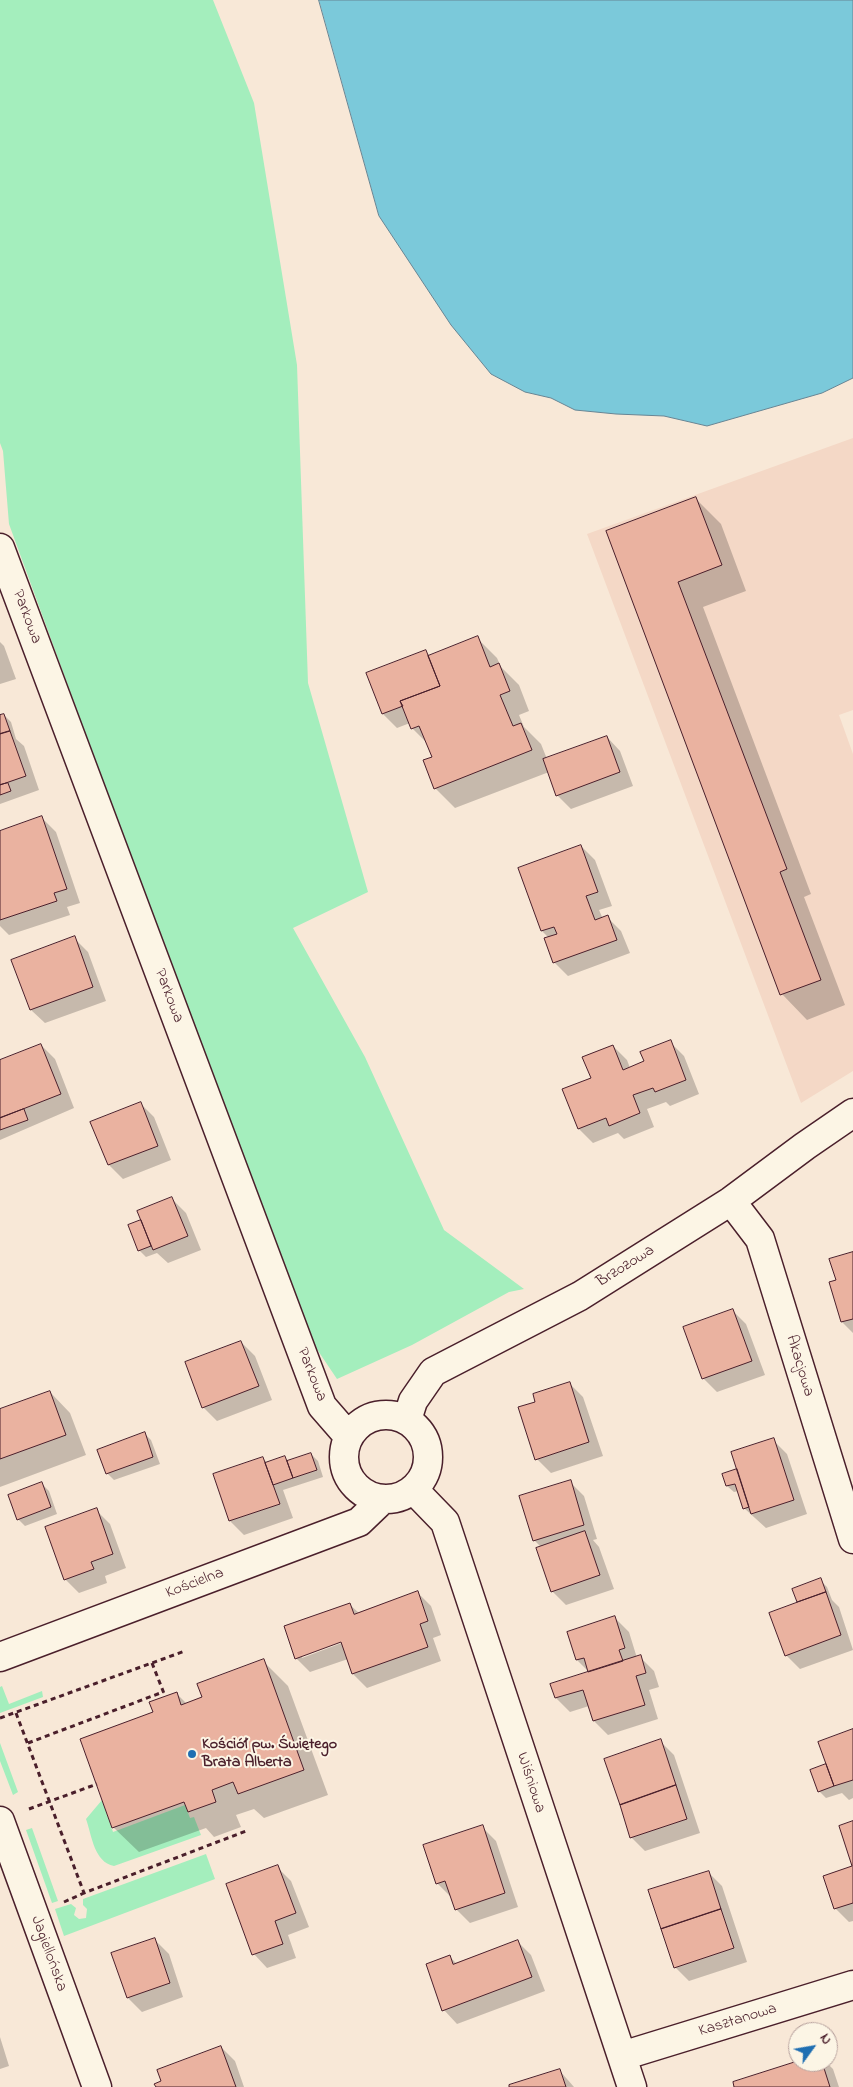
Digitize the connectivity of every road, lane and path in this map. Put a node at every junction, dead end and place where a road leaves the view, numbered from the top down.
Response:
1 (0, 548) edge
2 (853, 1113) edge
3 (731, 1201) junction
4 (407, 1420) junction
5 (349, 1437) junction
6 (413, 1489) junction
7 (383, 1499) junction
8 (853, 1539) edge
9 (185, 1651) dead end
10 (0, 1657) edge
11 (152, 1663) junction
12 (16, 1713) junction
13 (0, 1718) edge
14 (28, 1743) junction
15 (97, 1784) dead end
16 (50, 1801) junction
17 (25, 1810) dead end
18 (0, 1821) edge
19 (246, 1831) dead end
20 (853, 1985) edge
21 (622, 2056) junction
22 (96, 2087) edge
23 (632, 2087) edge

1 - 5 street, Parkowa
2 - 3 street, Brzozowa
3 - 4 street, Brzozowa
3 - 8 street, Akacjowa
4 - 5 street
4 - 6 street
5 - 7 street
6 - 7 street
6 - 21 street, Wiśniowa
7 - 10 street, Kościelna
9 - 11 path
11 - 12 path
11 - 14 path
12 - 13 path
12 - 14 path
14 - 16 path
15 - 16 path
16 - 17 path
16 - 19 path
18 - 22 street, Jagiellońska
20 - 21 street, Kasztanowa
21 - 23 street, Wiśniowa

